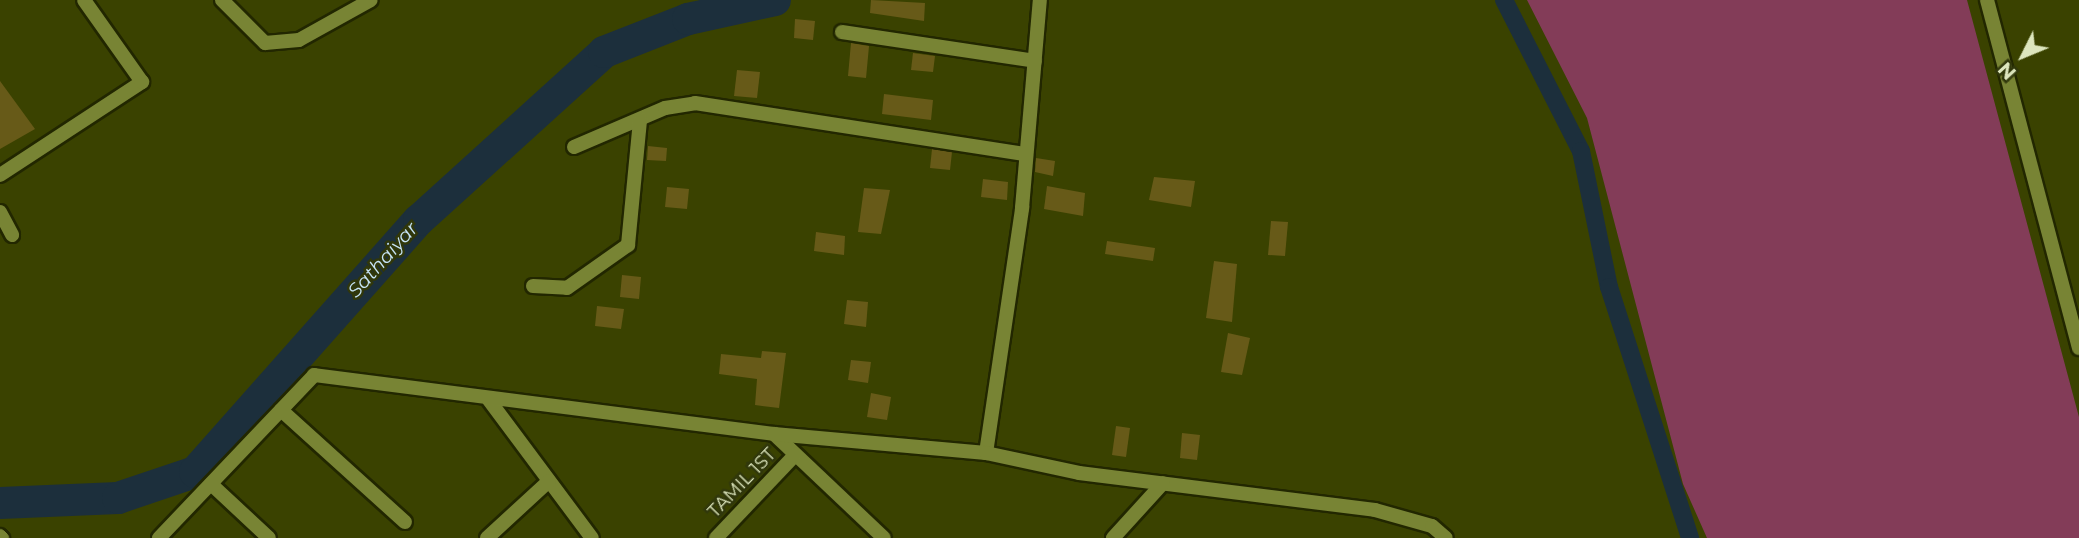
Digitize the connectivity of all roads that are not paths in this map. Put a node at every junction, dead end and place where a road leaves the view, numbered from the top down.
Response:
1 (85, 0) edge
2 (222, 0) edge
3 (371, 0) edge
4 (1040, 0) edge
5 (1987, 0) edge
6 (842, 33) dead end
7 (1035, 61) junction
8 (640, 121) junction
9 (573, 147) dead end
10 (1027, 154) junction
11 (0, 175) edge
12 (0, 212) edge
13 (12, 235) dead end
14 (533, 286) dead end
15 (2079, 348) edge
16 (489, 400) junction
17 (281, 410) junction
18 (774, 435) junction
19 (986, 453) junction
20 (795, 455) junction
21 (549, 481) junction
22 (1163, 483) junction
23 (211, 484) junction
24 (405, 522) dead end
25 (159, 538) edge
26 (269, 538) edge
27 (487, 538) edge
28 (592, 538) edge
29 (716, 538) edge
30 (884, 538) edge
31 (1114, 538) edge
32 (1446, 538) edge

1 - 11 street
2 - 3 street
4 - 7 street
5 - 15 street
6 - 7 street
7 - 10 street
8 - 9 street
8 - 10 street
8 - 14 street
10 - 19 street
12 - 13 street
16 - 17 street
16 - 18 street
16 - 21 street
17 - 23 street
17 - 24 street
18 - 19 street
18 - 20 street
19 - 22 street
20 - 29 street, TAMIL 1ST
20 - 30 street
21 - 27 street
21 - 28 street
22 - 31 street
22 - 32 street
23 - 25 street
23 - 26 street

